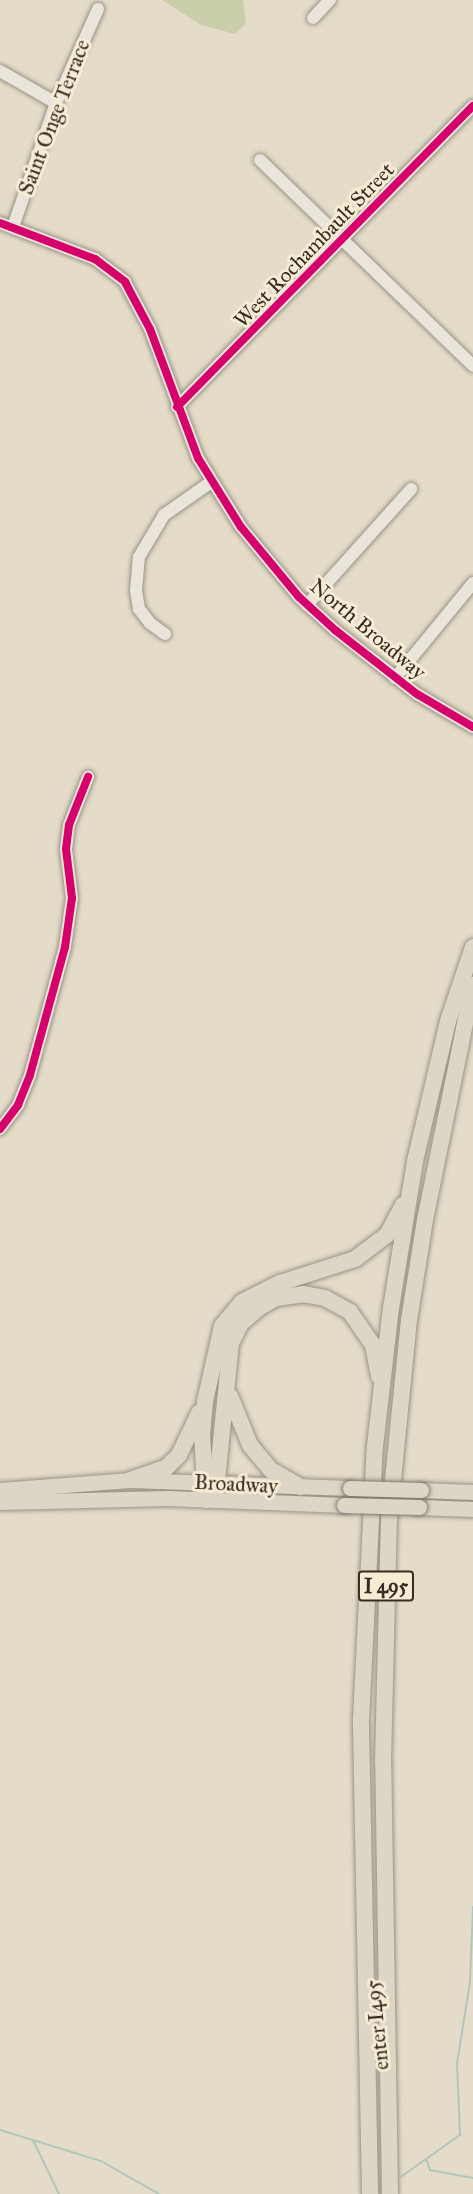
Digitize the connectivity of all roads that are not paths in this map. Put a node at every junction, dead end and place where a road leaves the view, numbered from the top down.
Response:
1 (330, 0) edge
2 (98, 9) dead end
3 (313, 18) dead end
4 (0, 71) edge
5 (56, 103) junction
6 (473, 106) edge
7 (260, 160) dead end
8 (0, 223) edge
9 (13, 227) junction
10 (343, 240) junction
11 (473, 366) edge
12 (177, 407) junction
13 (212, 482) junction
14 (411, 489) dead end
15 (473, 583) edge
16 (308, 605) junction
17 (165, 634) dead end
18 (395, 678) junction
19 (473, 727) edge
20 (88, 777) dead end
21 (473, 947) edge
22 (473, 985) edge
23 (0, 1129) edge
24 (410, 1191) junction
25 (226, 1380) junction
26 (381, 1391) junction
27 (205, 1401) junction
28 (130, 1480) junction
29 (210, 1482) junction
30 (300, 1487) junction
31 (0, 1490) edge
32 (473, 1492) edge
33 (210, 1500) junction
34 (0, 1502) edge
35 (473, 1509) edge
36 (365, 1912) junction
37 (389, 2137) junction
38 (370, 2194) edge
39 (390, 2194) edge

1 - 3 street
2 - 5 street, Saint Onge Terrace
4 - 5 street
5 - 9 street, Saint Onge Terrace
6 - 10 street, West Rochambault Street
7 - 10 street
8 - 9 street, North Broadway
9 - 12 street, North Broadway
10 - 11 street
10 - 12 street, West Rochambault Street
12 - 13 street, North Broadway
13 - 16 street, North Broadway
13 - 17 street
14 - 16 street
15 - 18 street
16 - 18 street, North Broadway
18 - 19 street, North Broadway
20 - 23 street
21 - 24 highway
22 - 37 highway, I 495
24 - 26 highway
24 - 27 highway
25 - 26 highway
25 - 29 highway
25 - 30 highway
26 - 36 highway
27 - 28 highway
27 - 29 highway
28 - 29 main road, Broadway
28 - 31 main road, Broadway
29 - 30 main road, Broadway
29 - 33 highway
30 - 32 main road, Broadway, bridge
33 - 34 main road, Broadway
33 - 35 main road, Broadway, bridge
36 - 37 highway, enter I495
36 - 38 highway
37 - 39 highway, I 495

